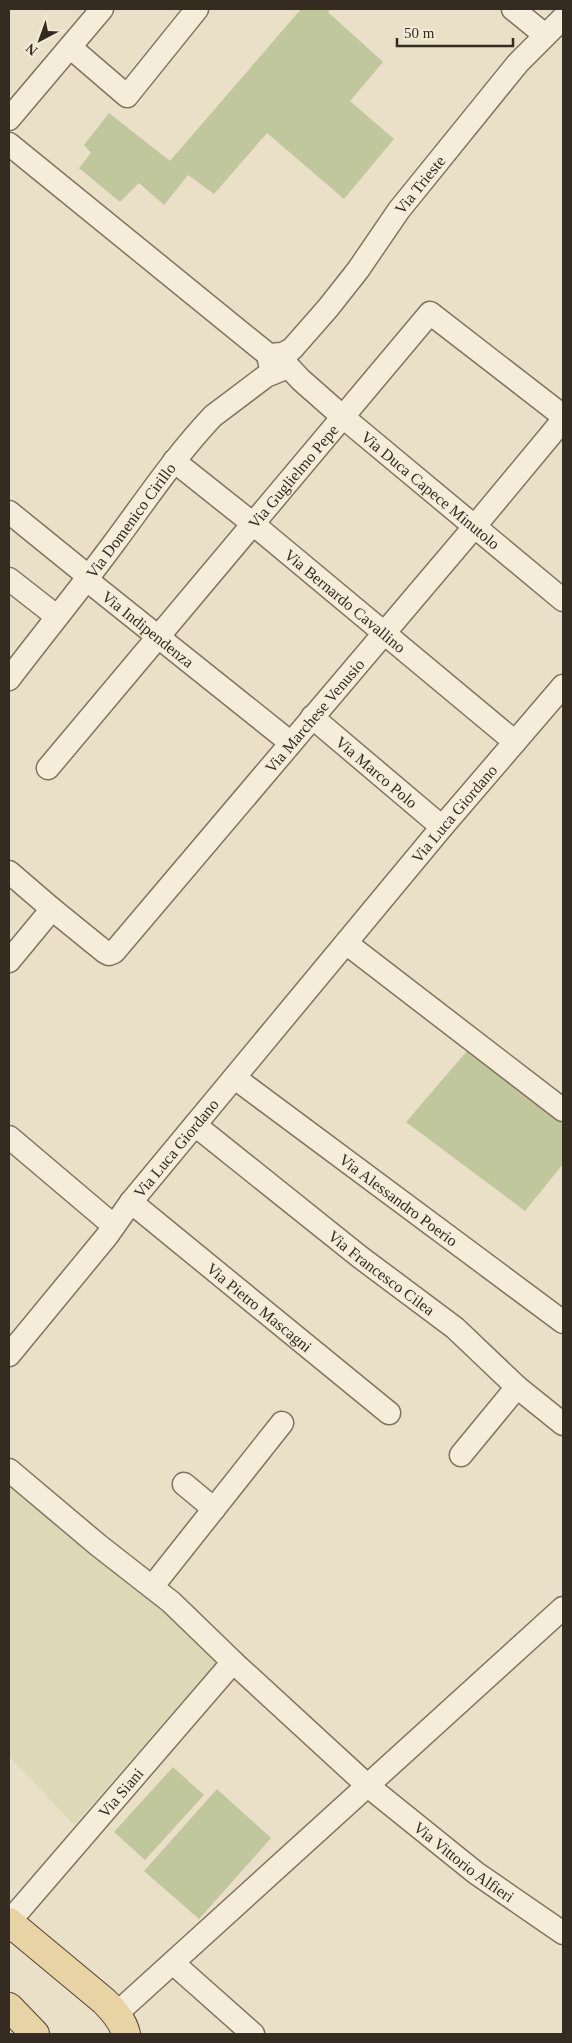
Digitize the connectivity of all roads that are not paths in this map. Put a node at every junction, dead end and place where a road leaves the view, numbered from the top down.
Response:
1 (102, 9) edge
2 (197, 9) edge
3 (513, 9) edge
4 (563, 18) edge
5 (546, 35) junction
6 (70, 47) junction
7 (9, 119) edge
8 (9, 144) edge
9 (279, 367) junction
10 (563, 416) edge
11 (343, 417) junction
12 (563, 420) edge
13 (174, 461) junction
14 (9, 512) edge
15 (252, 523) junction
16 (476, 526) junction
17 (88, 578) junction
18 (9, 579) edge
19 (563, 600) edge
20 (54, 615) dead end
21 (385, 632) junction
22 (158, 637) junction
23 (9, 678) edge
24 (563, 686) edge
25 (312, 717) junction
26 (515, 742) junction
27 (291, 743) junction
28 (48, 768) dead end
29 (442, 827) junction
30 (9, 872) edge
31 (52, 909) junction
32 (346, 943) junction
33 (9, 961) edge
34 (235, 1078) junction
35 (563, 1110) edge
36 (195, 1125) junction
37 (9, 1137) edge
38 (131, 1202) junction
39 (114, 1226) junction
40 (563, 1322) edge
41 (9, 1355) edge
42 (517, 1387) junction
43 (389, 1413) dead end
44 (282, 1423) dead end
45 (563, 1424) edge
46 (461, 1455) dead end
47 (9, 1470) edge
48 (184, 1484) dead end
49 (214, 1509) junction
50 (152, 1587) junction
51 (563, 1608) edge
52 (233, 1662) junction
53 (368, 1786) junction
54 (9, 1922) edge
55 (563, 1933) edge
56 (182, 1971) dead end
57 (9, 2007) edge
58 (121, 2024) edge
59 (35, 2034) edge
60 (253, 2034) edge

1 - 6 street
2 - 6 street
3 - 5 street
4 - 5 street, Via Trieste
5 - 9 street, Via Trieste
6 - 7 street
8 - 9 street
9 - 11 street, Via Duca Capece Minutolo
9 - 13 street, Via Domenico Cirillo
10 - 11 street, Via Guglielmo Pepe
11 - 15 street, Via Guglielmo Pepe
11 - 16 street, Via Duca Capece Minutolo
12 - 16 street, Via Marchese Venusio
13 - 15 street, Via Bernardo Cavallino
13 - 17 street, Via Domenico Cirillo
14 - 17 street, Via Indipendenza
15 - 21 street, Via Bernardo Cavallino
15 - 22 street, Via Guglielmo Pepe
16 - 19 street, Via Duca Capece Minutolo
16 - 21 street, Via Marchese Venusio
17 - 22 street, Via Indipendenza
17 - 23 street, Via Domenico Cirillo
18 - 20 street
21 - 25 street, Via Marchese Venusio
21 - 26 street, Via Bernardo Cavallino
22 - 27 street, Via Indipendenza
22 - 28 street, Via Guglielmo Pepe
24 - 26 street, Via Luca Giordano
25 - 27 street, Via Marchese Venusio
25 - 29 street, Via Marco Polo
26 - 29 street, Via Luca Giordano
27 - 31 street, Via Marchese Venusio
29 - 32 street, Via Luca Giordano
30 - 31 street
31 - 33 street
32 - 34 street, Via Luca Giordano
32 - 35 street
34 - 36 street, Via Luca Giordano
34 - 40 street, Via Alessandro Poerio
36 - 38 street, Via Luca Giordano
36 - 42 street, Via Francesco Cilea
37 - 39 street
38 - 39 street, Via Luca Giordano
38 - 43 street, Via Pietro Mascagni
39 - 41 street, Via Luca Giordano
42 - 45 street, Via Francesco Cilea
42 - 46 street
44 - 49 street
47 - 50 street, Via Vittorio Alfieri
48 - 49 street
49 - 50 street
50 - 52 street, Via Vittorio Alfieri
51 - 53 street
52 - 53 street, Via Vittorio Alfieri
52 - 54 street, Via Siani
53 - 55 street, Via Vittorio Alfieri
53 - 58 street
54 - 58 main road
56 - 60 street
57 - 59 main road

